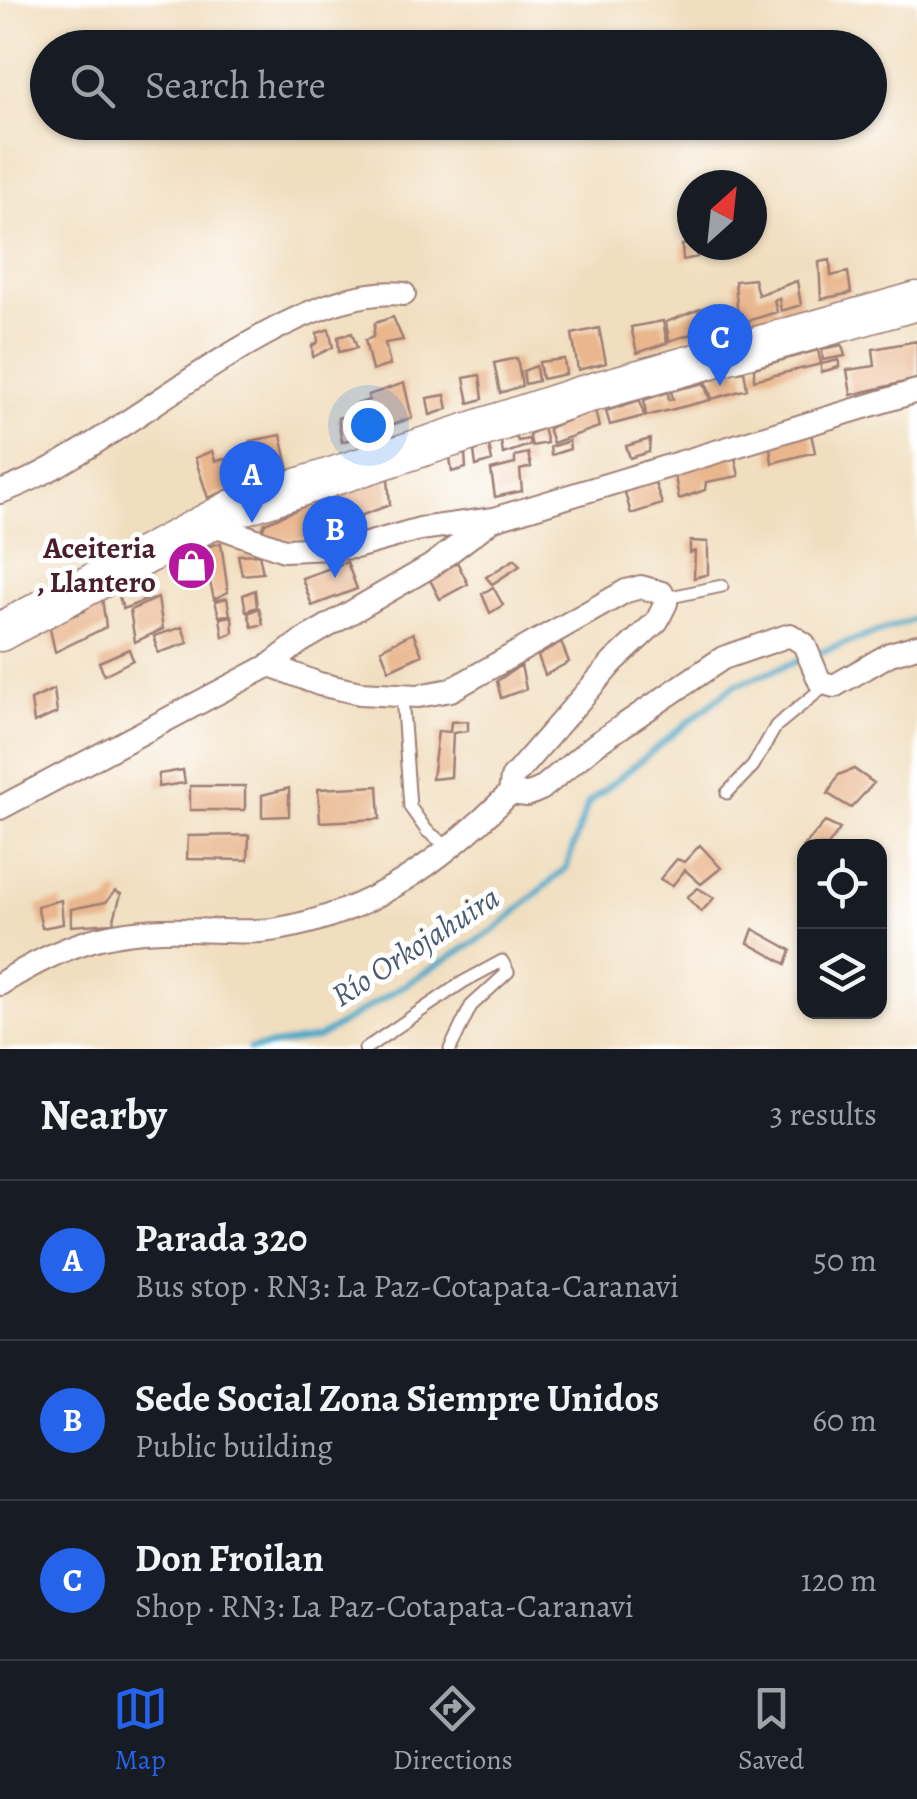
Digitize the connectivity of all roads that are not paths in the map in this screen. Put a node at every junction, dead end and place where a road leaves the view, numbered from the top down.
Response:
1 (404, 294) dead end
2 (917, 301) edge
3 (917, 391) edge
4 (0, 492) edge
5 (494, 519) junction
6 (206, 522) junction
7 (722, 586) dead end
8 (666, 598) junction
9 (0, 632) edge
10 (917, 646) edge
11 (270, 664) junction
12 (822, 684) junction
13 (402, 695) junction
14 (510, 793) junction
15 (727, 793) dead end
16 (0, 808) edge
17 (451, 849) junction
18 (0, 984) edge
19 (365, 1049) edge
20 (450, 1049) edge

1 - 4 street
2 - 6 highway
3 - 5 street
5 - 6 street
5 - 11 street
6 - 9 highway
7 - 8 lane
8 - 13 street
8 - 14 street
10 - 12 street
11 - 13 street
11 - 16 street
12 - 14 street
12 - 15 lane
13 - 17 lane
14 - 17 street
17 - 18 street
19 - 20 lane

